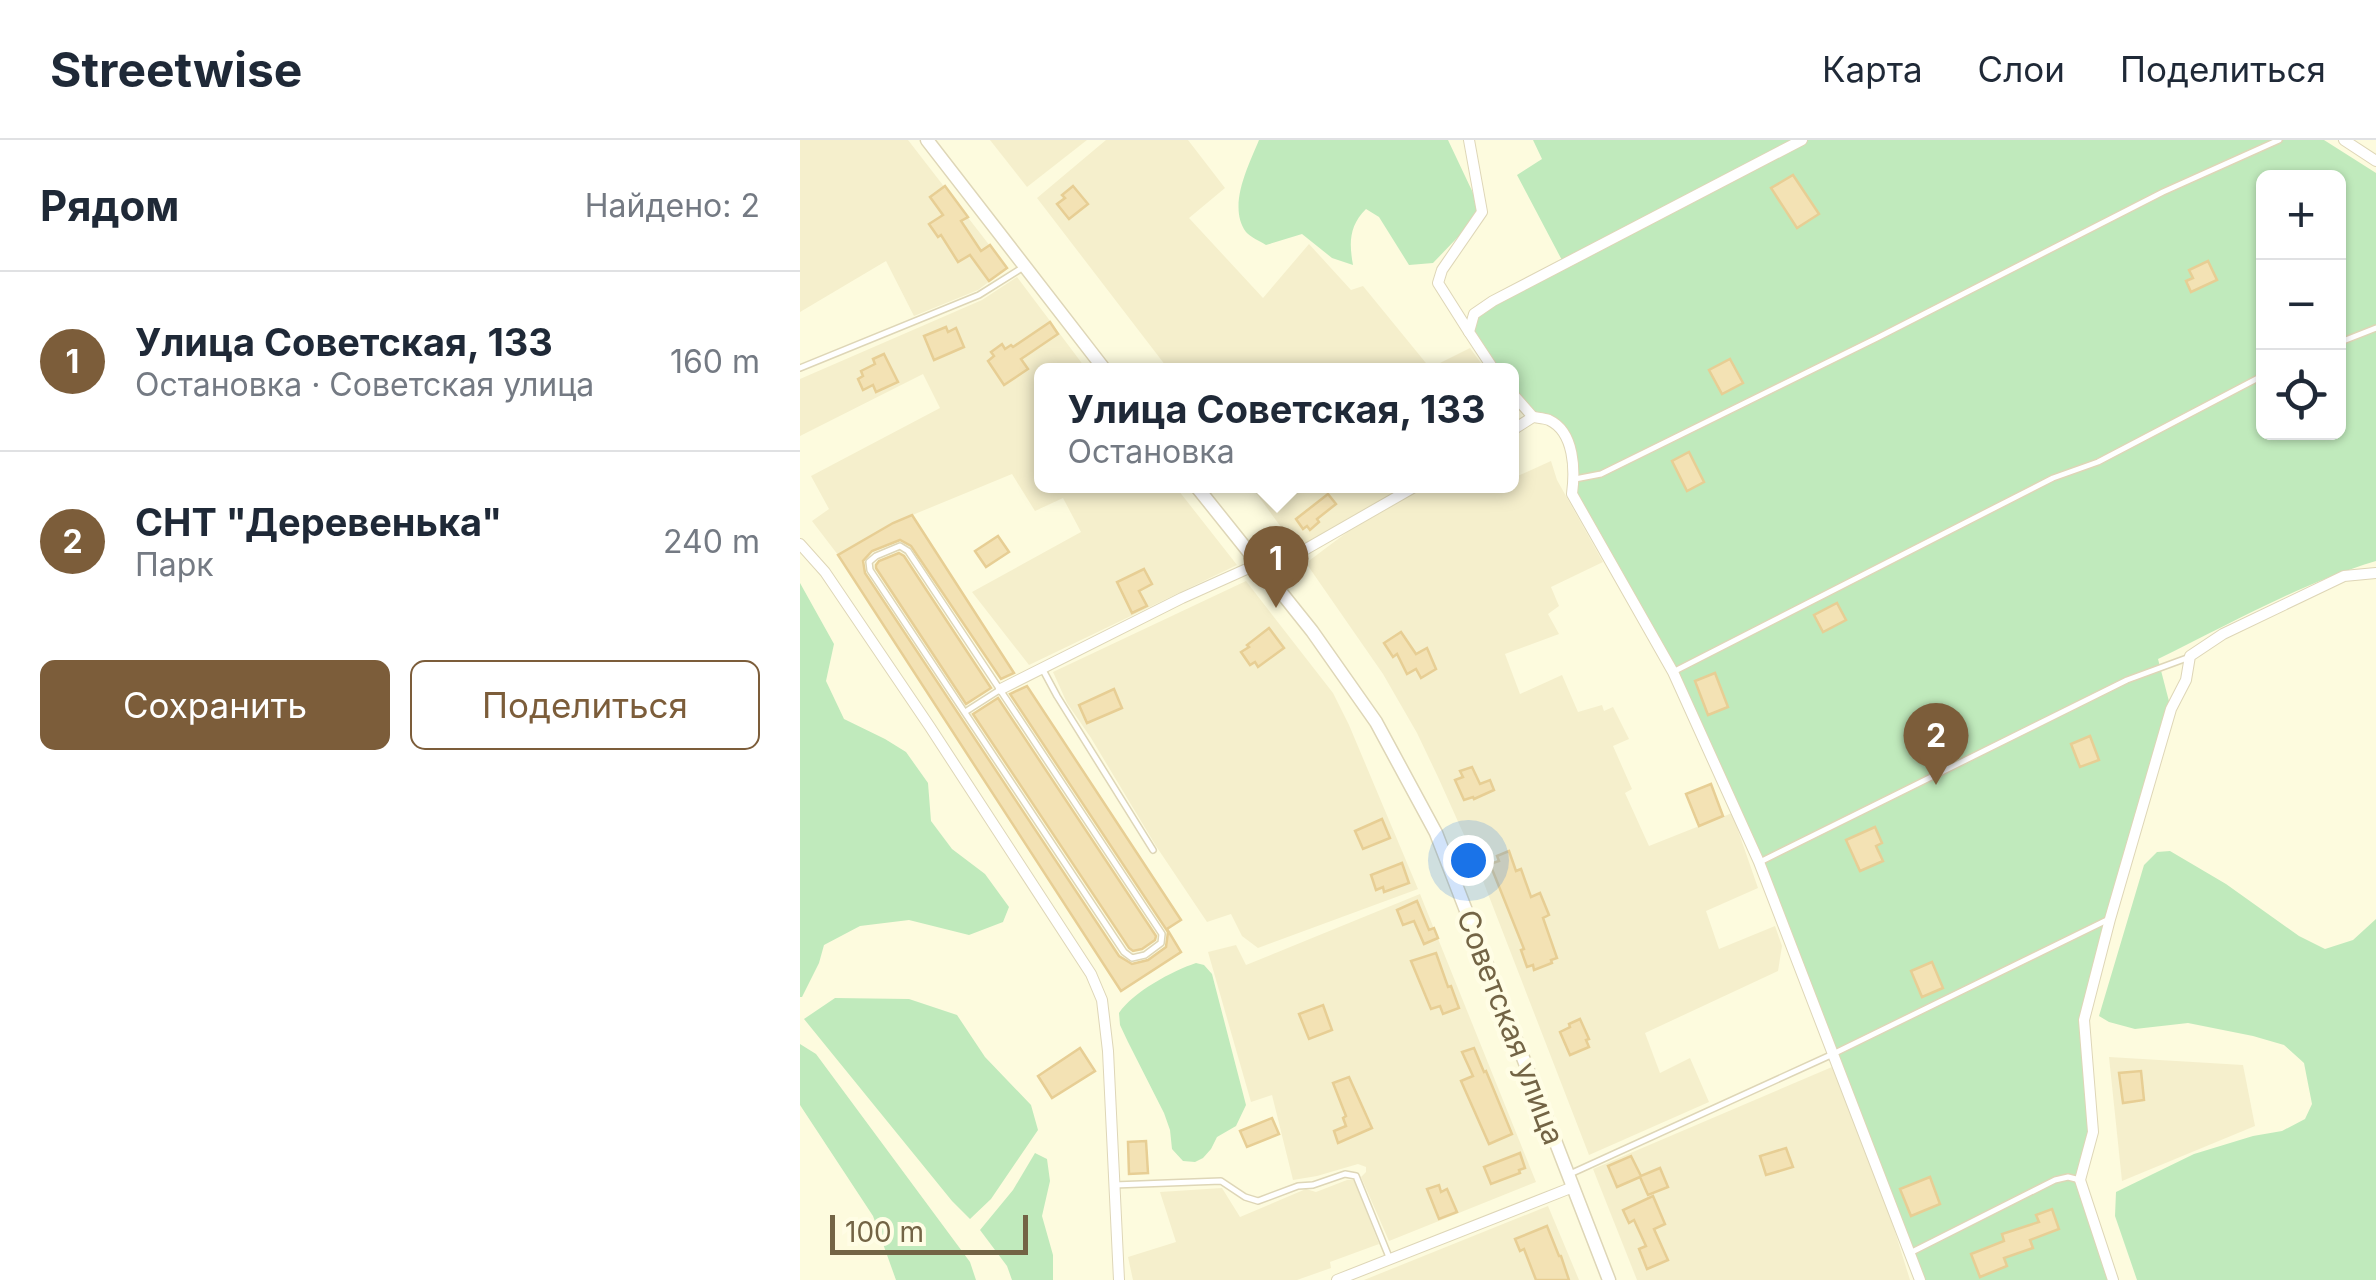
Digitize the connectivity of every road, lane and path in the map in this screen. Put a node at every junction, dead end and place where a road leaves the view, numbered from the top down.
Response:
1 (927, 140) edge
2 (1469, 140) edge
3 (1802, 140) edge
4 (2279, 140) edge
5 (2344, 140) edge
6 (2376, 161) edge
7 (1024, 267) junction
8 (2376, 328) edge
9 (1469, 332) junction
10 (2346, 341) edge
11 (1099, 363) edge
12 (1489, 363) edge
13 (800, 368) edge
14 (2256, 379) edge
15 (1519, 401) edge
16 (1533, 416) junction
17 (1519, 425) edge
18 (1574, 479) junction
19 (1202, 493) edge
20 (1403, 493) edge
21 (800, 544) edge
22 (1263, 568) junction
23 (2376, 573) edge
24 (2190, 656) junction
25 (1042, 667) junction
26 (1673, 672) junction
27 (1001, 689) junction
28 (964, 712) junction
29 (1153, 850) dead end
30 (1759, 862) junction
31 (2110, 919) junction
32 (1833, 1054) junction
33 (2080, 1180) junction
34 (1571, 1181) junction
35 (1114, 1185) junction
36 (1912, 1252) junction
37 (1390, 1259) junction
38 (1119, 1280) edge
39 (1337, 1280) edge
40 (1609, 1280) edge
41 (1920, 1280) edge
42 (2114, 1280) edge

1 - 7 street
2 - 9 street
3 - 9 street
4 - 18 lane
5 - 6 street
7 - 11 street
7 - 13 lane
8 - 10 lane
9 - 12 street
14 - 26 lane
15 - 16 street
16 - 17 street
16 - 18 street
18 - 26 street
19 - 22 street, Советская улица
20 - 22 street
21 - 35 street
22 - 25 street
22 - 34 street, Советская улица
23 - 24 street
24 - 30 lane
24 - 31 street
25 - 27 street
25 - 29 lane
26 - 30 street
27 - 28 lane
27 - 28 lane
27 - 28 lane
30 - 32 street
31 - 32 lane
31 - 33 street
32 - 34 lane
32 - 36 street
33 - 36 lane
33 - 42 street
34 - 37 street
34 - 40 street, Советская улица
35 - 37 lane
35 - 38 street
36 - 41 street
37 - 39 street

